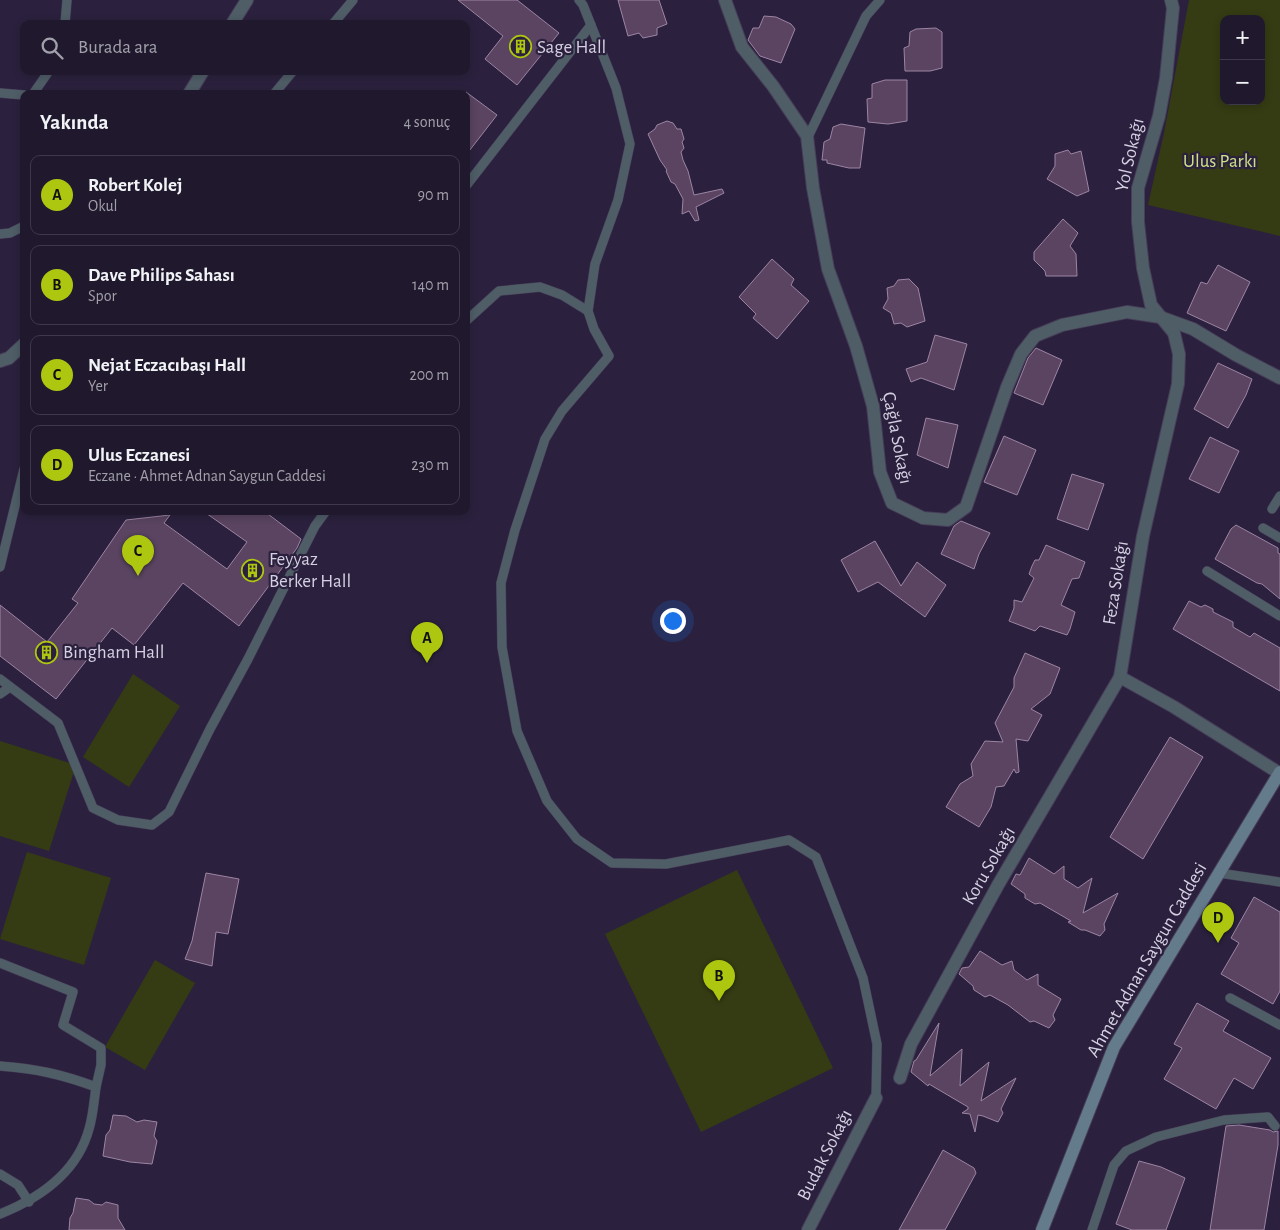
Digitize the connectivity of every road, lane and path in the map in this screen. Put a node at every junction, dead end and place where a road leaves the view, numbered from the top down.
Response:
1 (66, 0) edge
2 (247, 0) edge
3 (353, 0) edge
4 (579, 0) edge
5 (725, 0) edge
6 (880, 0) edge
7 (1171, 0) edge
8 (65, 20) edge
9 (234, 20) edge
10 (336, 20) edge
11 (591, 25) junction
12 (46, 75) edge
13 (201, 75) edge
14 (290, 75) edge
15 (36, 90) edge
16 (191, 90) edge
17 (277, 90) edge
18 (0, 93) edge
19 (20, 95) edge
20 (807, 138) junction
21 (470, 181) edge
22 (20, 228) edge
23 (0, 234) edge
24 (588, 311) junction
25 (470, 317) edge
26 (1160, 317) junction
27 (20, 348) edge
28 (0, 361) edge
29 (1280, 378) edge
30 (20, 486) edge
31 (1280, 496) edge
32 (1272, 509) dead end
33 (323, 515) edge
34 (1263, 528) dead end
35 (1280, 538) edge
36 (0, 567) edge
37 (1207, 572) dead end
38 (1280, 616) edge
39 (1120, 677) junction
40 (0, 679) edge
41 (10, 686) junction
42 (0, 694) edge
43 (1280, 773) edge
44 (1219, 873) junction
45 (1280, 882) edge
46 (0, 963) edge
47 (1230, 998) dead end
48 (1280, 1025) edge
49 (0, 1066) edge
50 (900, 1078) dead end
51 (96, 1087) junction
52 (876, 1098) joint
53 (1275, 1126) dead end
54 (0, 1174) edge
55 (28, 1202) junction
56 (0, 1214) edge
57 (808, 1230) edge
58 (1042, 1230) edge
59 (1092, 1230) edge

1 - 8 lane
2 - 9 street
3 - 10 lane
4 - 11 lane
5 - 20 street, Çağla Sokağı
6 - 20 lane
7 - 26 street, Yol Sokağı
11 - 21 lane
11 - 24 lane
12 - 15 lane
13 - 16 street
14 - 17 lane
18 - 19 lane
20 - 26 street, Çağla Sokağı
22 - 23 lane
24 - 25 lane
24 - 52 lane
26 - 29 street, Çağla Sokağı
26 - 39 street, Feza Sokağı
27 - 28 street
30 - 36 lane
31 - 32 lane
33 - 41 lane
34 - 35 lane
37 - 38 lane
39 - 43 street
39 - 50 street, Koru Sokağı
40 - 41 lane
41 - 42 lane
43 - 44 main road, Ahmet Adnan Saygun Caddesi
44 - 45 lane
44 - 58 main road, Ahmet Adnan Saygun Caddesi
46 - 51 lane
47 - 48 lane
49 - 51 lane
51 - 55 lane
52 - 57 street, Budak Sokağı
53 - 59 lane
54 - 55 lane
55 - 56 lane

